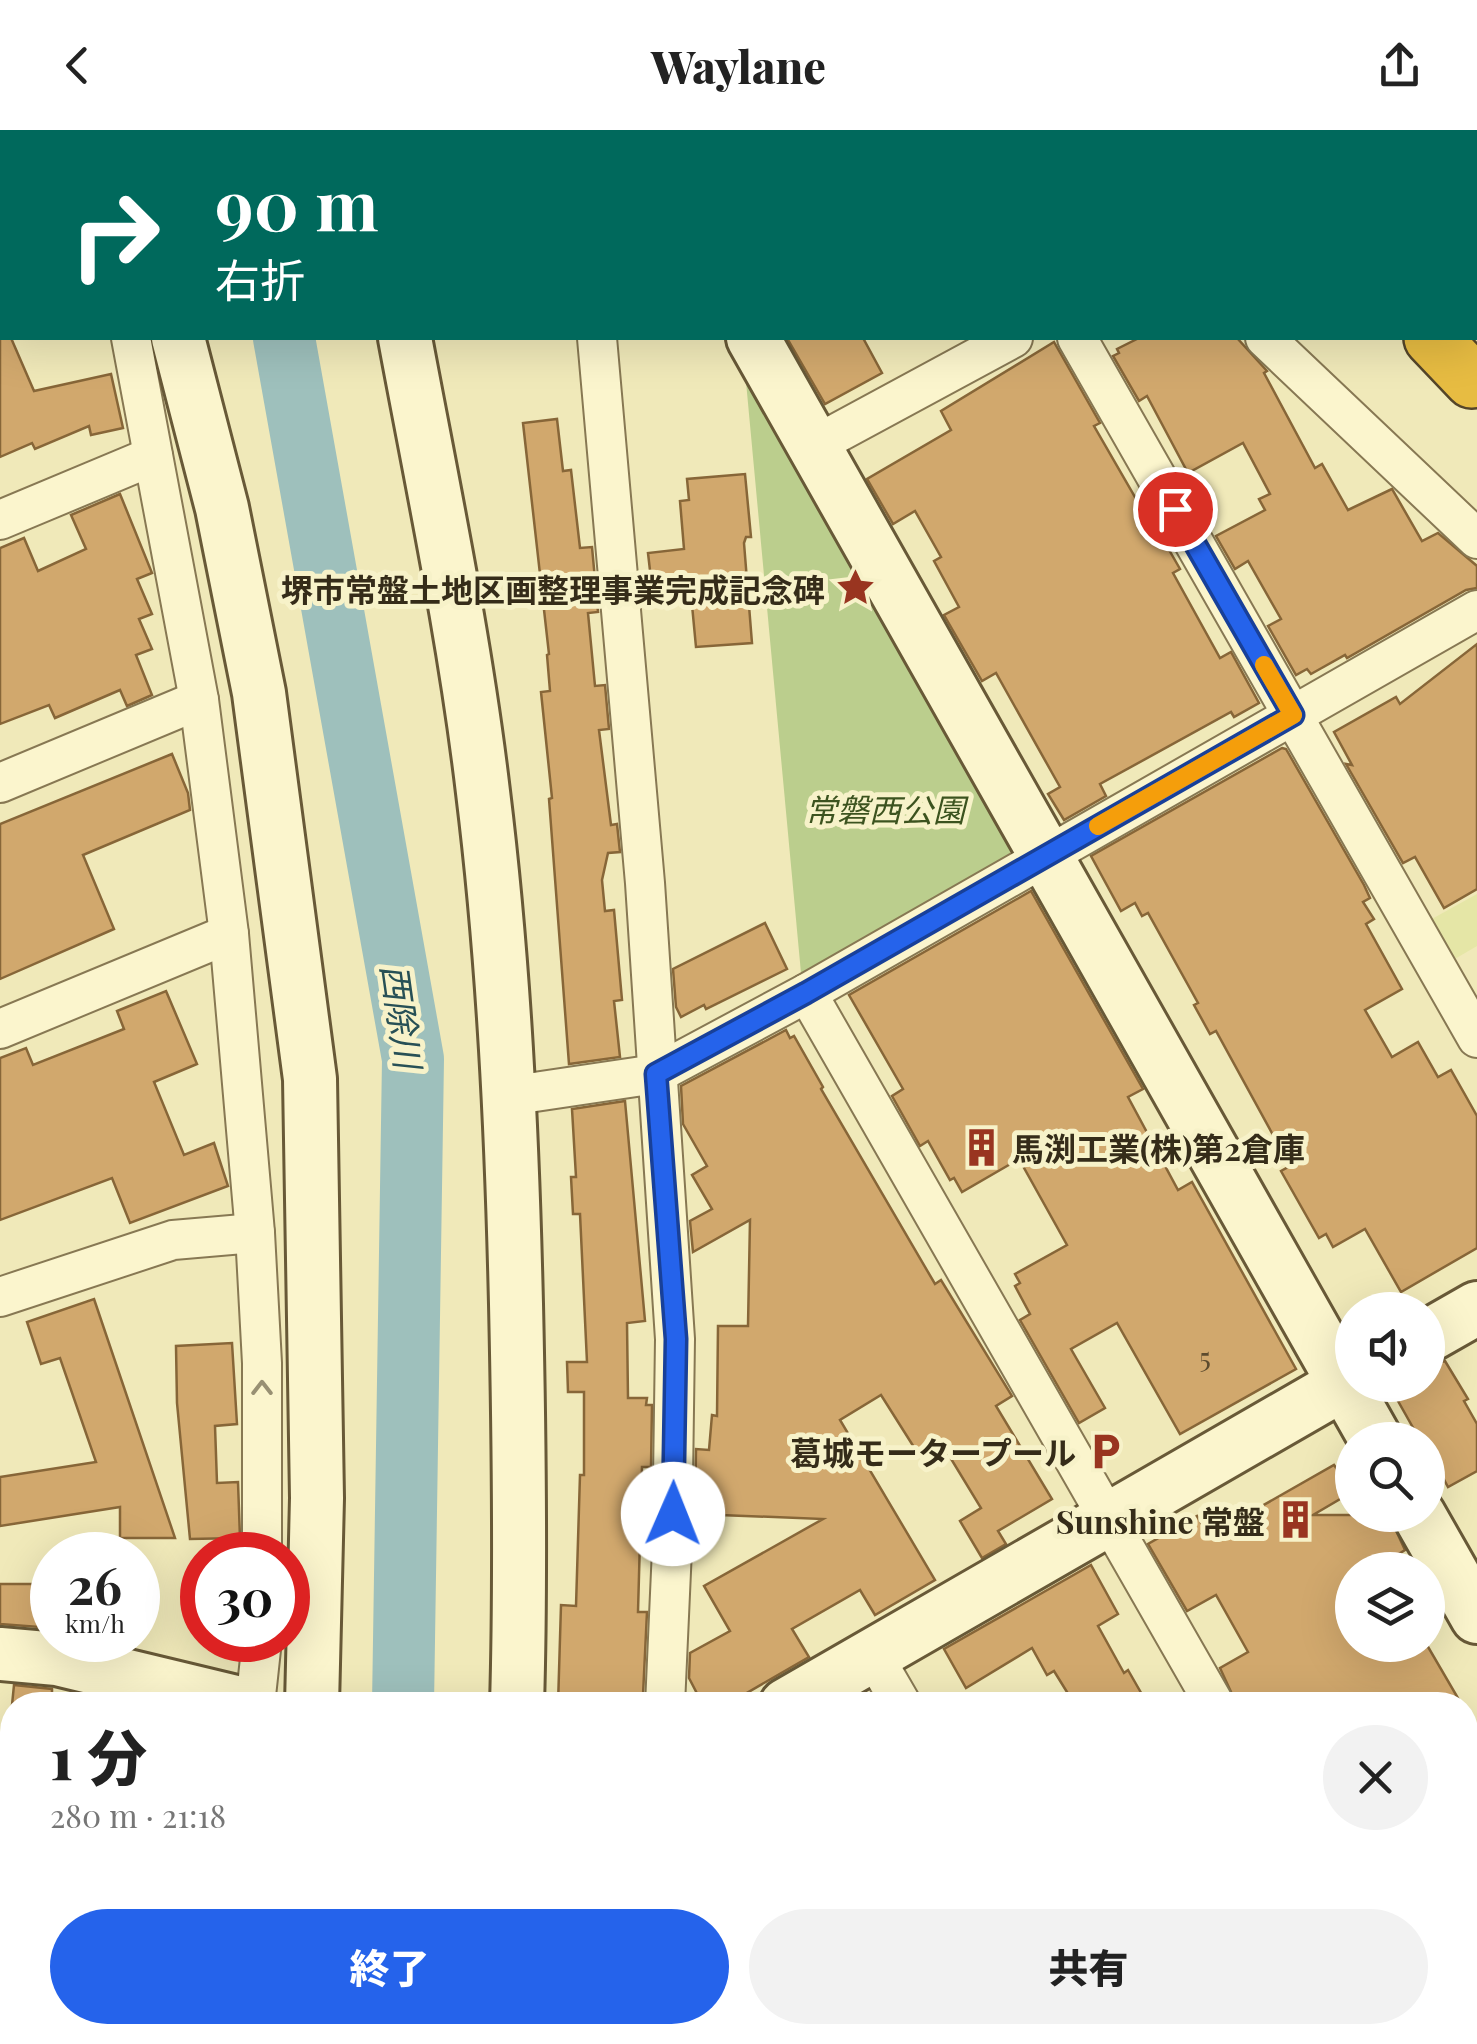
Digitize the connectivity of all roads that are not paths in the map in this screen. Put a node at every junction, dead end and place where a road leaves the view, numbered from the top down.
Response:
1 (131, 340) edge
2 (179, 340) edge
3 (405, 340) edge
4 (597, 340) edge
5 (754, 340) edge
6 (1009, 340) edge
7 (1078, 340) edge
8 (1267, 340) edge
9 (1434, 340) edge
10 (1472, 380) dead end
11 (815, 444) junction
12 (153, 456) junction
13 (0, 520) edge
14 (1477, 539) edge
15 (1477, 610) edge
16 (199, 700) junction
17 (1293, 715) junction
18 (0, 783) edge
19 (1048, 855) junction
20 (228, 934) junction
21 (806, 993) junction
22 (0, 1029) edge
23 (1477, 1038) edge
24 (656, 1074) junction
25 (508, 1096) junction
26 (255, 1232) junction
27 (314, 1263) junction
28 (0, 1297) edge
29 (1477, 1308) edge
30 (1445, 1326) edge
31 (1335, 1359) edge
32 (1335, 1389) edge
33 (1108, 1518) junction
34 (262, 1532) edge
35 (280, 1532) edge
36 (1429, 1532) edge
37 (1477, 1617) edge
38 (0, 1654) edge
39 (873, 1655) junction
40 (261, 1662) edge
41 (194, 1692) edge
42 (257, 1692) edge
43 (312, 1692) edge
44 (517, 1692) edge
45 (666, 1692) edge
46 (809, 1692) edge
47 (894, 1692) edge
48 (1208, 1692) edge

1 - 12 street
2 - 27 street
3 - 25 street
4 - 24 street
5 - 11 street
6 - 11 street
7 - 17 street
8 - 14 street
9 - 10 highway
11 - 19 street
12 - 13 street
12 - 16 street
15 - 17 street
16 - 18 street
16 - 20 street
17 - 19 street
17 - 23 street
19 - 21 street
19 - 31 street
20 - 22 street
20 - 26 street
21 - 24 street
21 - 33 street
24 - 25 street
24 - 45 street
25 - 44 street
26 - 28 street
34 -> 26 street
27 - 35 street
27 - 43 street
29 - 30 street
32 - 33 street
33 - 39 street
33 - 48 street
36 - 37 street
38 - 41 street
39 - 46 street
39 - 47 street
40 - 42 street

